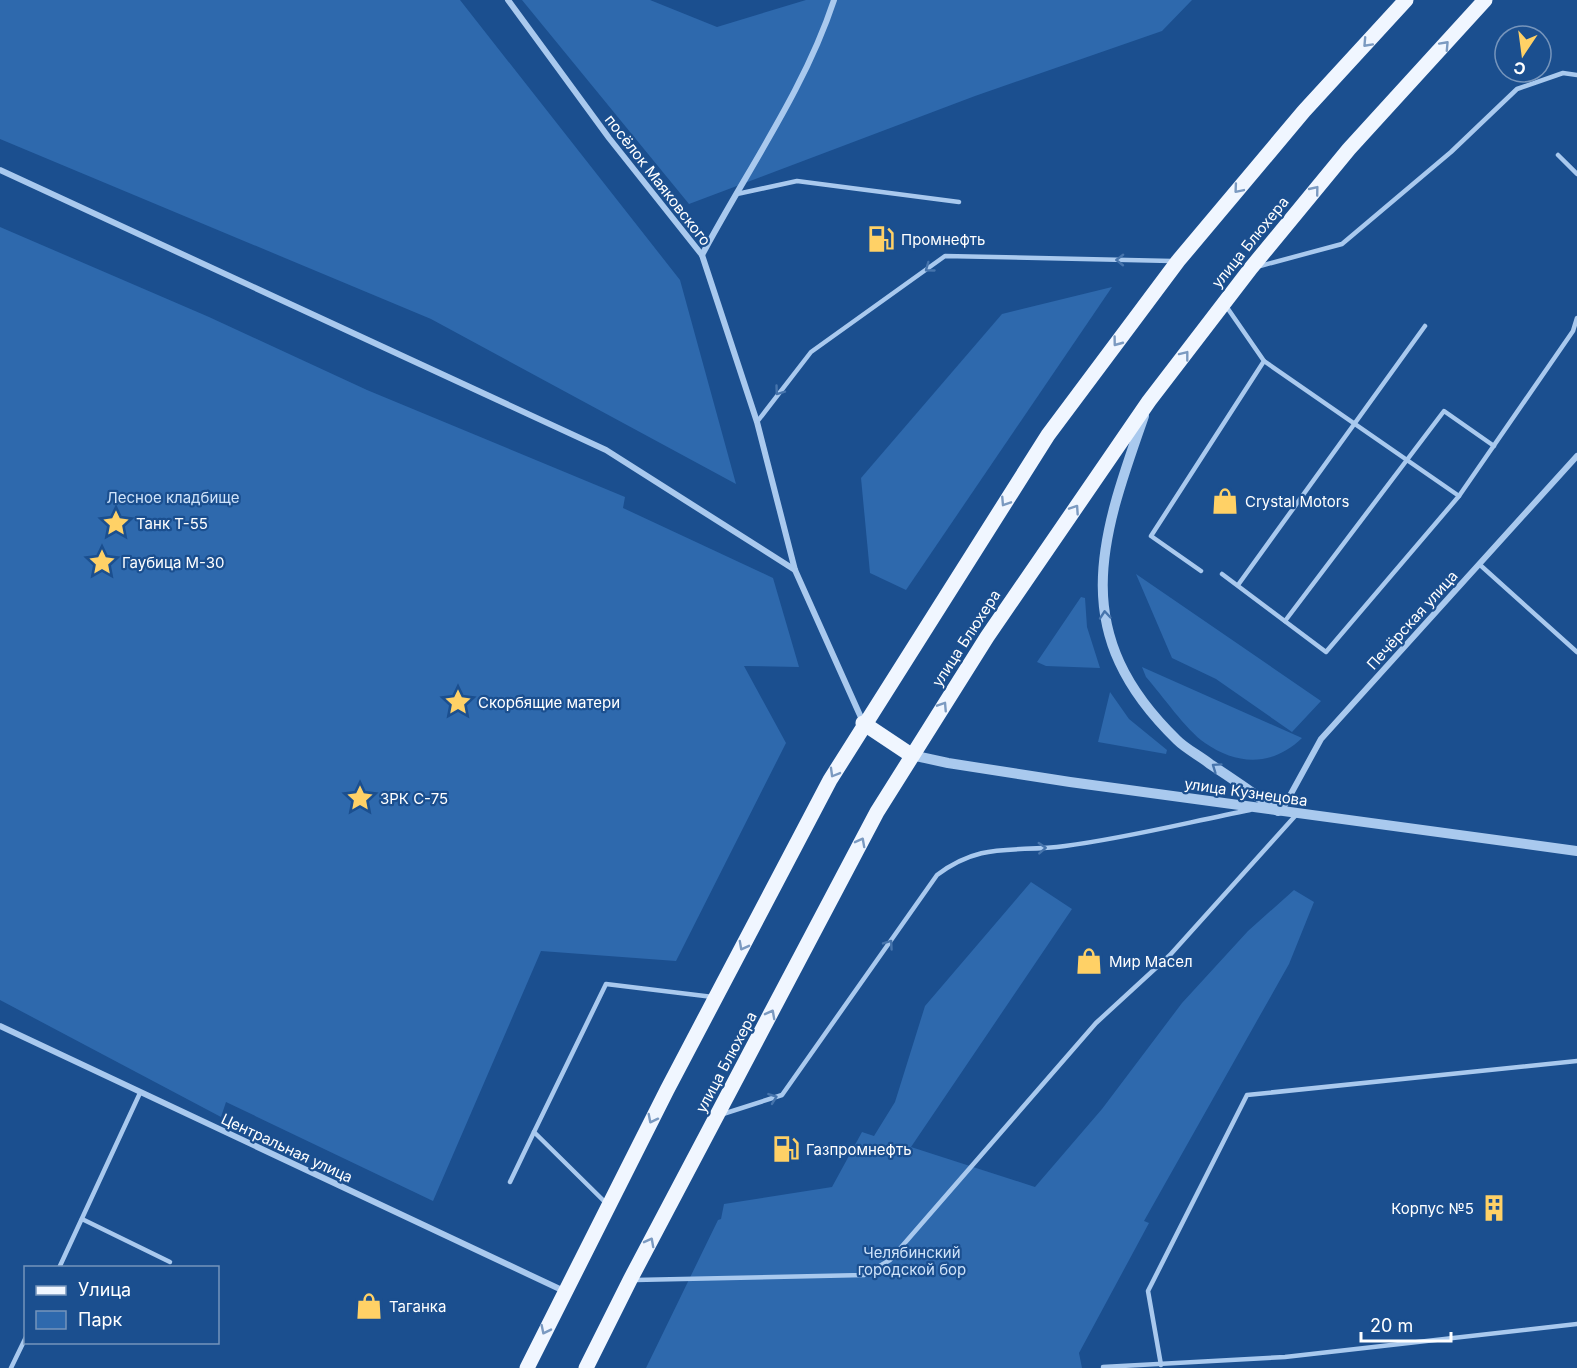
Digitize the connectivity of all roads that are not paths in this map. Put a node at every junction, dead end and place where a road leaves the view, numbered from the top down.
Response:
1 (508, 0) edge
2 (834, 0) edge
3 (1406, 0) edge
4 (1485, 0) edge
5 (1577, 75) edge
6 (1558, 155) dead end
7 (0, 170) edge
8 (1577, 174) edge
9 (734, 194) junction
10 (959, 202) dead end
11 (702, 255) junction
12 (1178, 261) junction
13 (1251, 268) junction
14 (1224, 303) junction
15 (1577, 318) edge
16 (1425, 326) dead end
17 (1575, 333) edge
18 (1264, 362) junction
19 (1149, 401) junction
20 (757, 422) junction
21 (1354, 424) junction
22 (1494, 446) junction
23 (1577, 456) edge
24 (1407, 460) junction
25 (1459, 496) junction
26 (1479, 564) junction
27 (795, 570) junction
28 (1201, 571) dead end
29 (1222, 574) dead end
30 (1238, 585) junction
31 (1285, 621) junction
32 (1577, 652) edge
33 (863, 723) junction
34 (911, 755) junction
35 (1254, 809) junction
36 (1281, 813) junction
37 (1296, 814) junction
38 (1577, 851) edge
39 (716, 998) junction
40 (0, 1026) edge
41 (1577, 1061) edge
42 (140, 1093) junction
43 (718, 1116) junction
44 (534, 1132) junction
45 (510, 1182) dead end
46 (608, 1205) junction
47 (82, 1219) junction
48 (170, 1262) dead end
49 (60, 1266) edge
50 (630, 1280) junction
51 (564, 1291) junction
52 (1577, 1324) edge
53 (24, 1341) edge
54 (1161, 1365) junction
55 (1103, 1367) edge
56 (11, 1368) edge
57 (527, 1368) edge
58 (586, 1368) edge

1 - 11 street, посёлок Маяковского
2 - 9 street
3 -> 12 main road
13 -> 4 main road, улица Блюхера
5 - 13 lane
6 - 8 lane
7 - 27 street
9 - 10 lane
9 - 11 street
11 - 20 street, посёлок Маяковского
12 -> 20 lane
12 -> 33 main road
13 - 14 main road, улица Блюхера
14 - 18 lane
19 -> 14 main road, улица Блюхера
15 - 17 lane
16 - 21 lane
17 - 22 lane
18 - 21 lane
18 - 28 lane
34 -> 19 main road, улица Блюхера
36 -> 19 street
20 - 27 street, посёлок Маяковского
21 - 24 lane
21 - 30 lane
22 - 24 lane
22 - 25 lane
23 - 26 street, Печёрская улица
24 - 25 lane
24 - 31 lane
25 - 31 lane
26 - 32 lane
26 - 36 street, Печёрская улица
27 - 33 street, посёлок Маяковского
29 - 30 lane
30 - 31 lane
33 - 34 main road
33 -> 39 main road
34 - 35 street, улица Кузнецова
43 -> 34 main road, улица Блюхера
35 - 36 street, улица Кузнецова
43 -> 35 lane
36 - 37 street, улица Кузнецова
37 - 38 street, улица Кузнецова
37 - 50 lane
39 - 44 lane
39 -> 46 main road
40 - 42 street, Центральная улица
41 - 54 lane
42 - 47 lane
42 - 51 street, Центральная улица
50 -> 43 main road, улица Блюхера
44 - 45 lane
44 - 46 lane
46 - 51 main road
47 - 48 lane
47 - 49 lane
50 - 58 main road, улица Блюхера
51 -> 57 main road
52 - 54 lane
53 - 56 lane
54 - 55 lane

